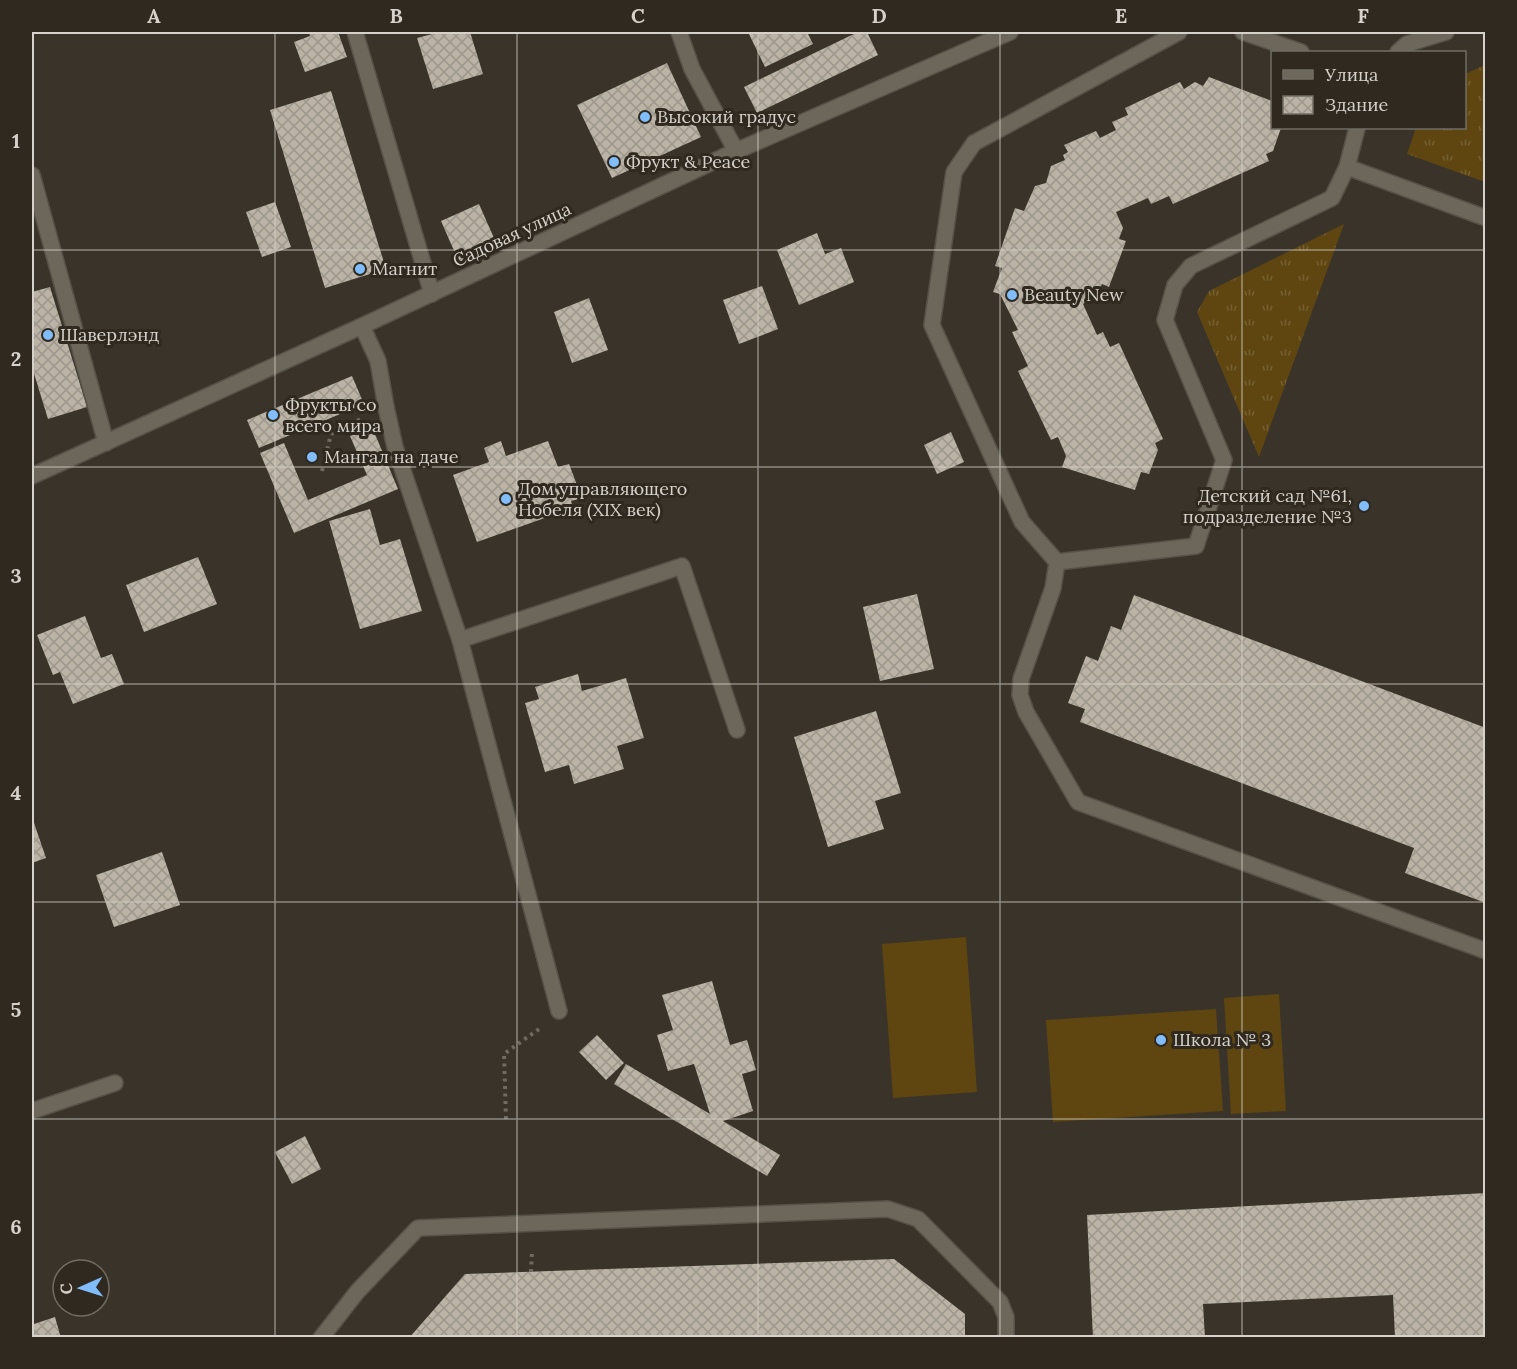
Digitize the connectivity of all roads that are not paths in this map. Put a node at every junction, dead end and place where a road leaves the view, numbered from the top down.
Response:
1 (355, 32) edge
2 (680, 32) edge
3 (1010, 32) edge
4 (1179, 32) edge
5 (1243, 32) edge
6 (1446, 32) edge
7 (1298, 51) edge
8 (1399, 51) edge
9 (1357, 129) edge
10 (736, 151) junction
11 (1347, 167) junction
12 (32, 175) edge
13 (1485, 218) edge
14 (432, 294) junction
15 (362, 326) junction
16 (106, 442) junction
17 (32, 476) edge
18 (1057, 562) junction
19 (460, 640) junction
20 (737, 730) dead end
21 (1485, 951) edge
22 (559, 1011) road end
23 (115, 1083) dead end
24 (32, 1111) edge
25 (321, 1338) edge
26 (1006, 1338) edge

1 - 14 street
2 - 10 street
3 - 10 street, Садовая улица
4 - 18 street
5 - 7 street
6 - 8 street
9 - 11 street
10 - 14 street, Садовая улица
11 - 13 street
11 - 18 street
12 - 16 street
14 - 15 street, Садовая улица
15 - 16 street, Садовая улица
15 - 19 street
16 - 17 street, Садовая улица
18 - 21 street
19 - 20 street
19 - 22 street
23 - 24 street
25 - 26 street

